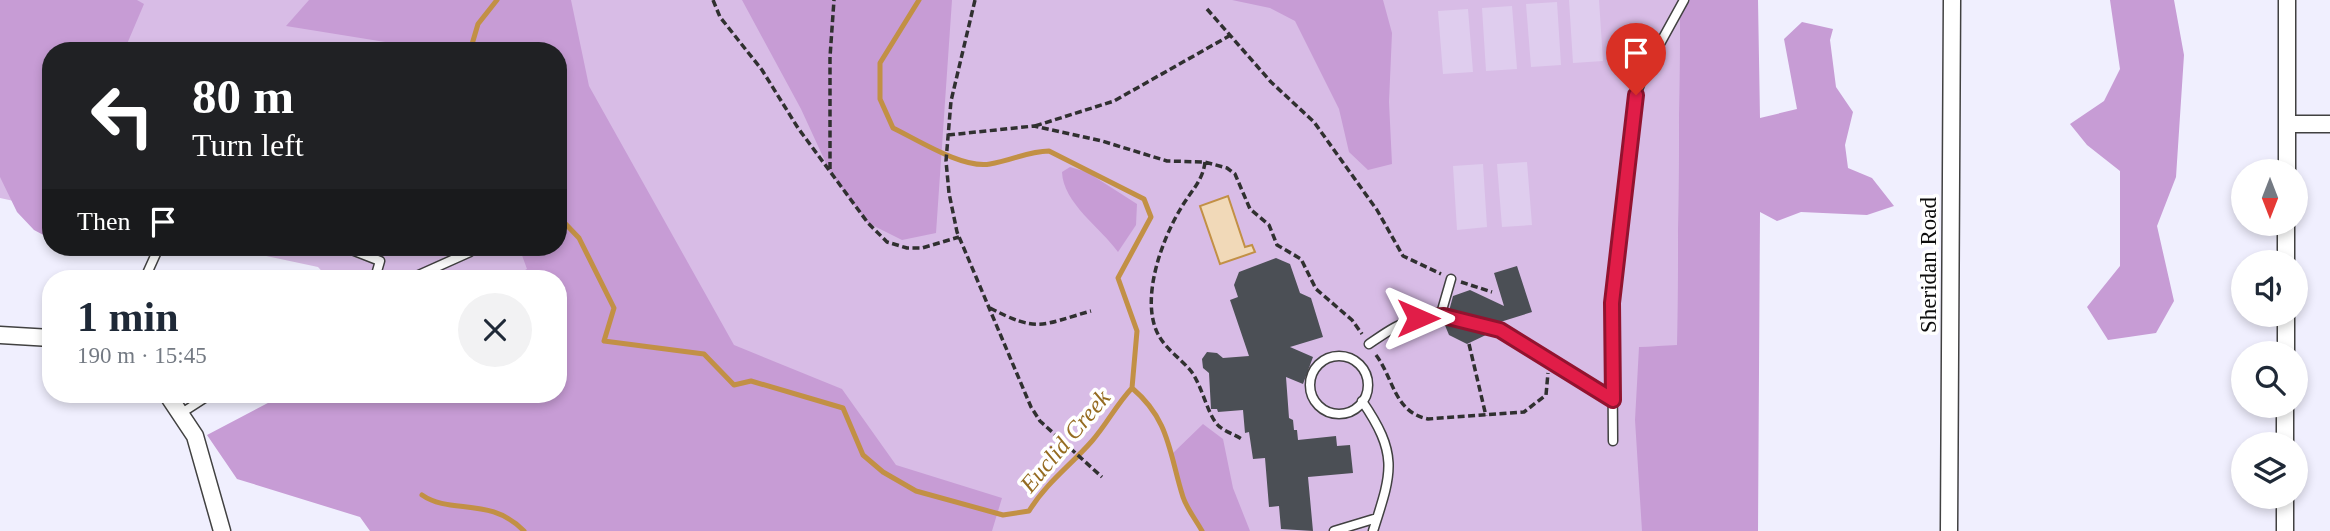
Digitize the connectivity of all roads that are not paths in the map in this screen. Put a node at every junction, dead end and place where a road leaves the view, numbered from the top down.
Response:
1 (1684, 0) edge
2 (1952, 0) edge
3 (2287, 0) edge
4 (2287, 124) junction
5 (2330, 124) edge
6 (2287, 159) edge
7 (367, 256) edge
8 (461, 256) edge
9 (377, 270) edge
10 (430, 270) edge
11 (1451, 278) road end
12 (1440, 317) junction
13 (0, 335) edge
14 (42, 337) edge
15 (1369, 344) road end
16 (1613, 400) junction
17 (1362, 401) junction
18 (173, 403) edge
19 (197, 403) edge
20 (180, 414) junction
21 (1613, 441) dead end
22 (2285, 509) edge
23 (1377, 518) junction
24 (220, 530) edge
25 (1334, 531) edge
26 (1373, 531) edge
27 (1950, 531) edge
28 (2285, 531) edge

1 - 16 lane
2 - 27 street, Sheridan Road
3 - 4 street
4 - 5 street
4 - 6 street
7 - 9 lane
8 - 10 lane
11 - 12 lane
12 - 15 lane
12 - 16 lane
13 - 14 street
16 - 21 lane
17 - 17 lane
17 - 23 lane
18 - 20 street
19 - 20 lane
20 - 24 street
22 - 28 street
23 - 25 lane
23 - 26 lane

